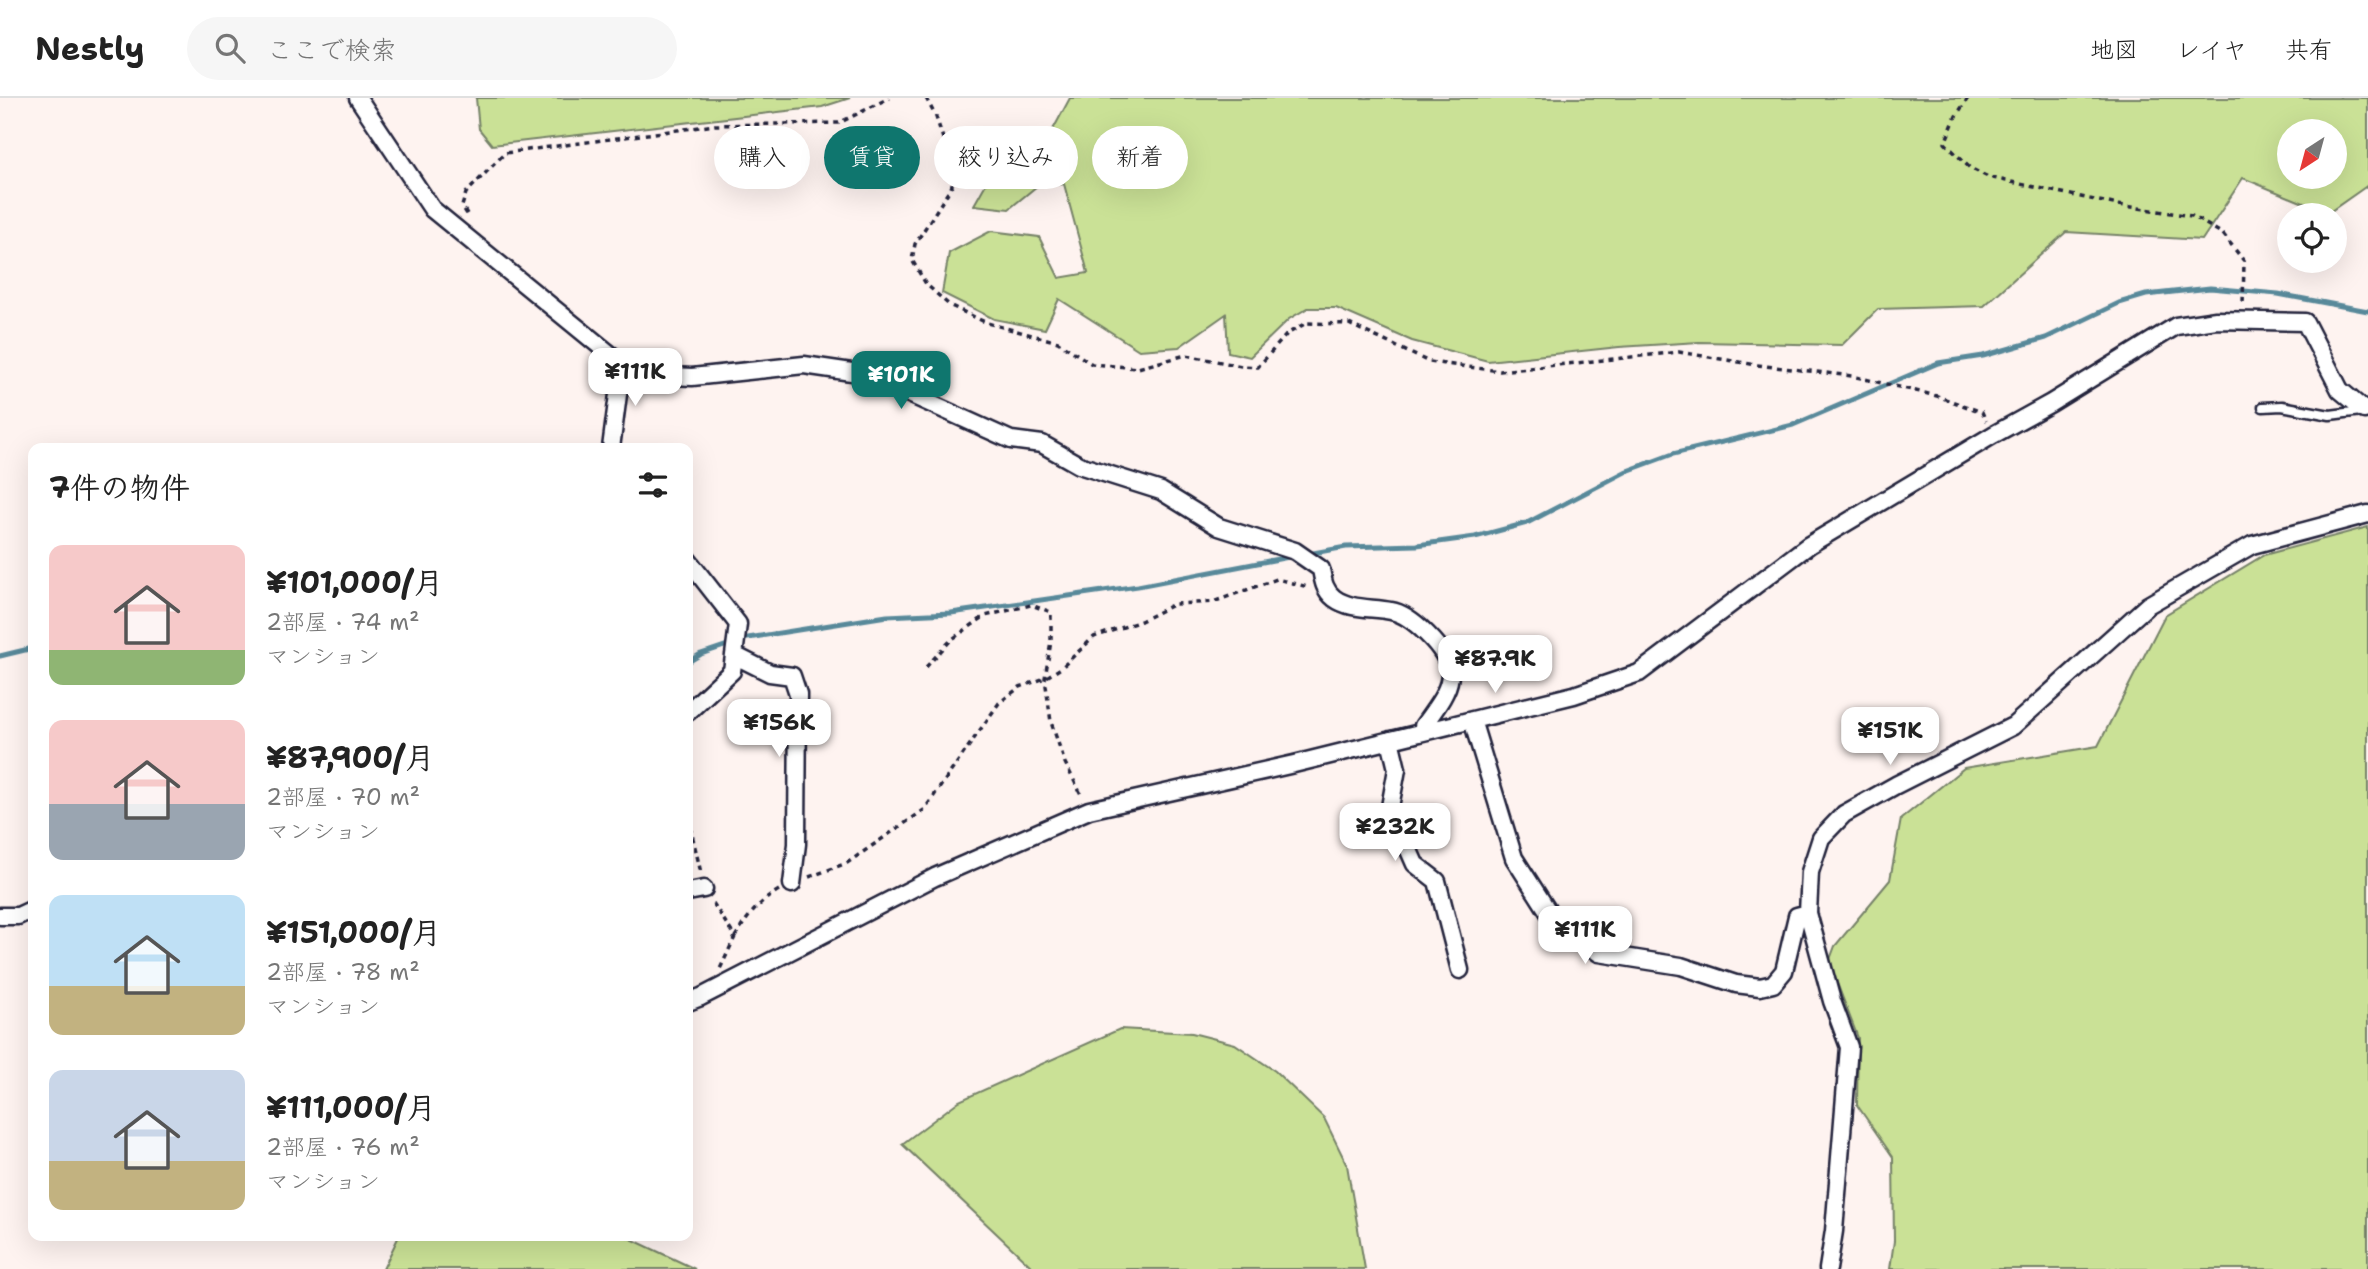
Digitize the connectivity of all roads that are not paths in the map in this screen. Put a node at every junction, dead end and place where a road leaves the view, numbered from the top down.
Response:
1 (358, 98) edge
2 (622, 364) junction
3 (2263, 407) dead end
4 (2366, 410) edge
5 (612, 443) edge
6 (2368, 514) edge
7 (693, 566) edge
8 (734, 655) junction
9 (693, 707) edge
10 (1472, 719) junction
11 (1424, 732) junction
12 (1391, 740) junction
13 (792, 884) road end
14 (28, 911) edge
15 (1808, 912) junction
16 (0, 916) edge
17 (1460, 970) dead end
18 (693, 1000) edge
19 (1828, 1269) edge

1 - 2 street
2 - 5 street
2 - 11 street
3 - 4 lane
4 - 10 street
6 - 15 street
7 - 8 street
8 - 9 street
8 - 13 street
10 - 11 street
10 - 15 street
11 - 12 street
12 - 17 street
12 - 18 street
14 - 16 street
15 - 19 street

